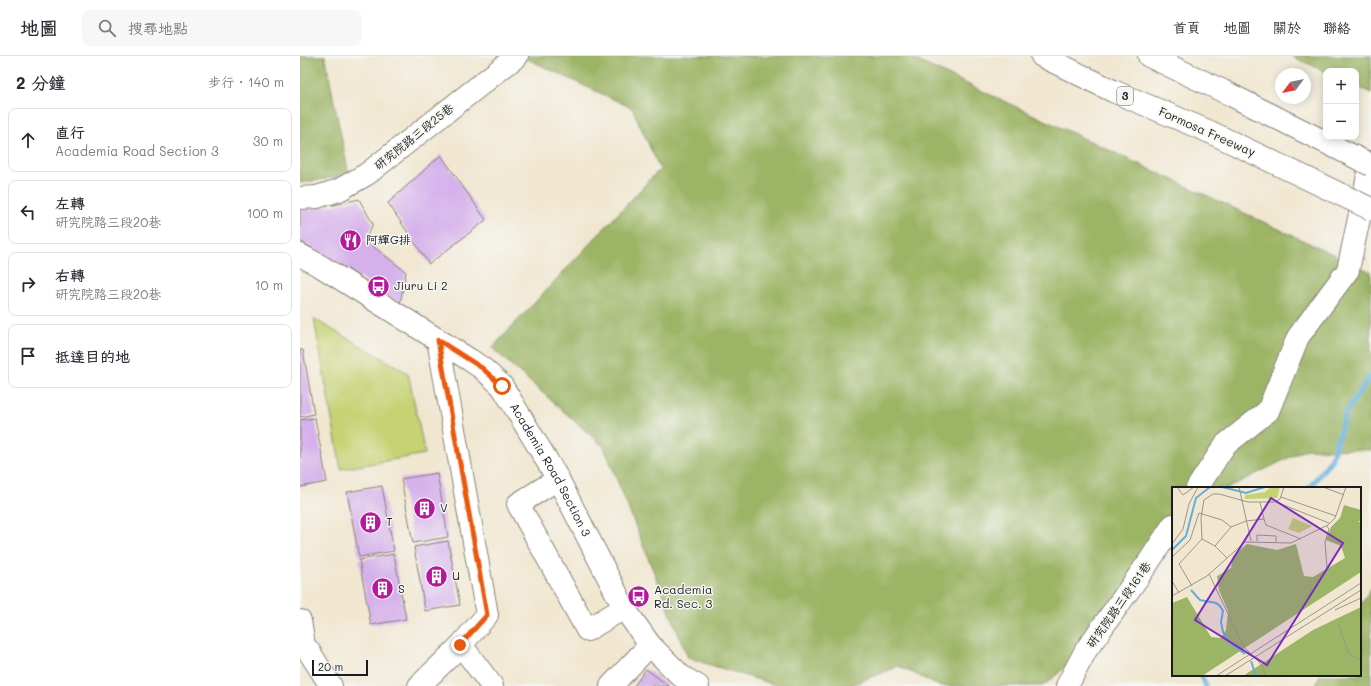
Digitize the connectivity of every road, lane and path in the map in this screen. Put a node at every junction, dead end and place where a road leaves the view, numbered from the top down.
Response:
1 (517, 56) edge
2 (1042, 56) edge
3 (1149, 56) edge
4 (1371, 162) edge
5 (1371, 165) edge
6 (300, 198) edge
7 (1371, 209) edge
8 (300, 255) edge
9 (438, 340) junction
10 (558, 479) junction
11 (1198, 487) edge
12 (1172, 527) edge
13 (624, 608) junction
14 (300, 621) edge
15 (302, 644) edge
16 (460, 645) junction
17 (650, 645) junction
18 (331, 686) edge
19 (419, 686) edge
20 (492, 686) edge
21 (611, 686) edge
22 (698, 686) edge
23 (1067, 686) edge

1 - 6 main road, 研究院路三段25巷
2 - 7 main road, Formosa Freeway / 3, bridge
3 - 5 main road, bridge
4 - 11 main road
8 - 9 main road, Academia Road Section 3
9 - 10 main road, Academia Road Section 3
9 - 16 main road
10 - 13 main road, Academia Road Section 3
10 - 13 main road
12 - 23 main road, 研究院路三段161巷
13 - 17 main road, Academia Road Section 3
14 - 15 main road
15 - 18 main road
16 - 19 main road
16 - 20 main road
17 - 21 main road
17 - 22 main road, Academia Road Section 3

